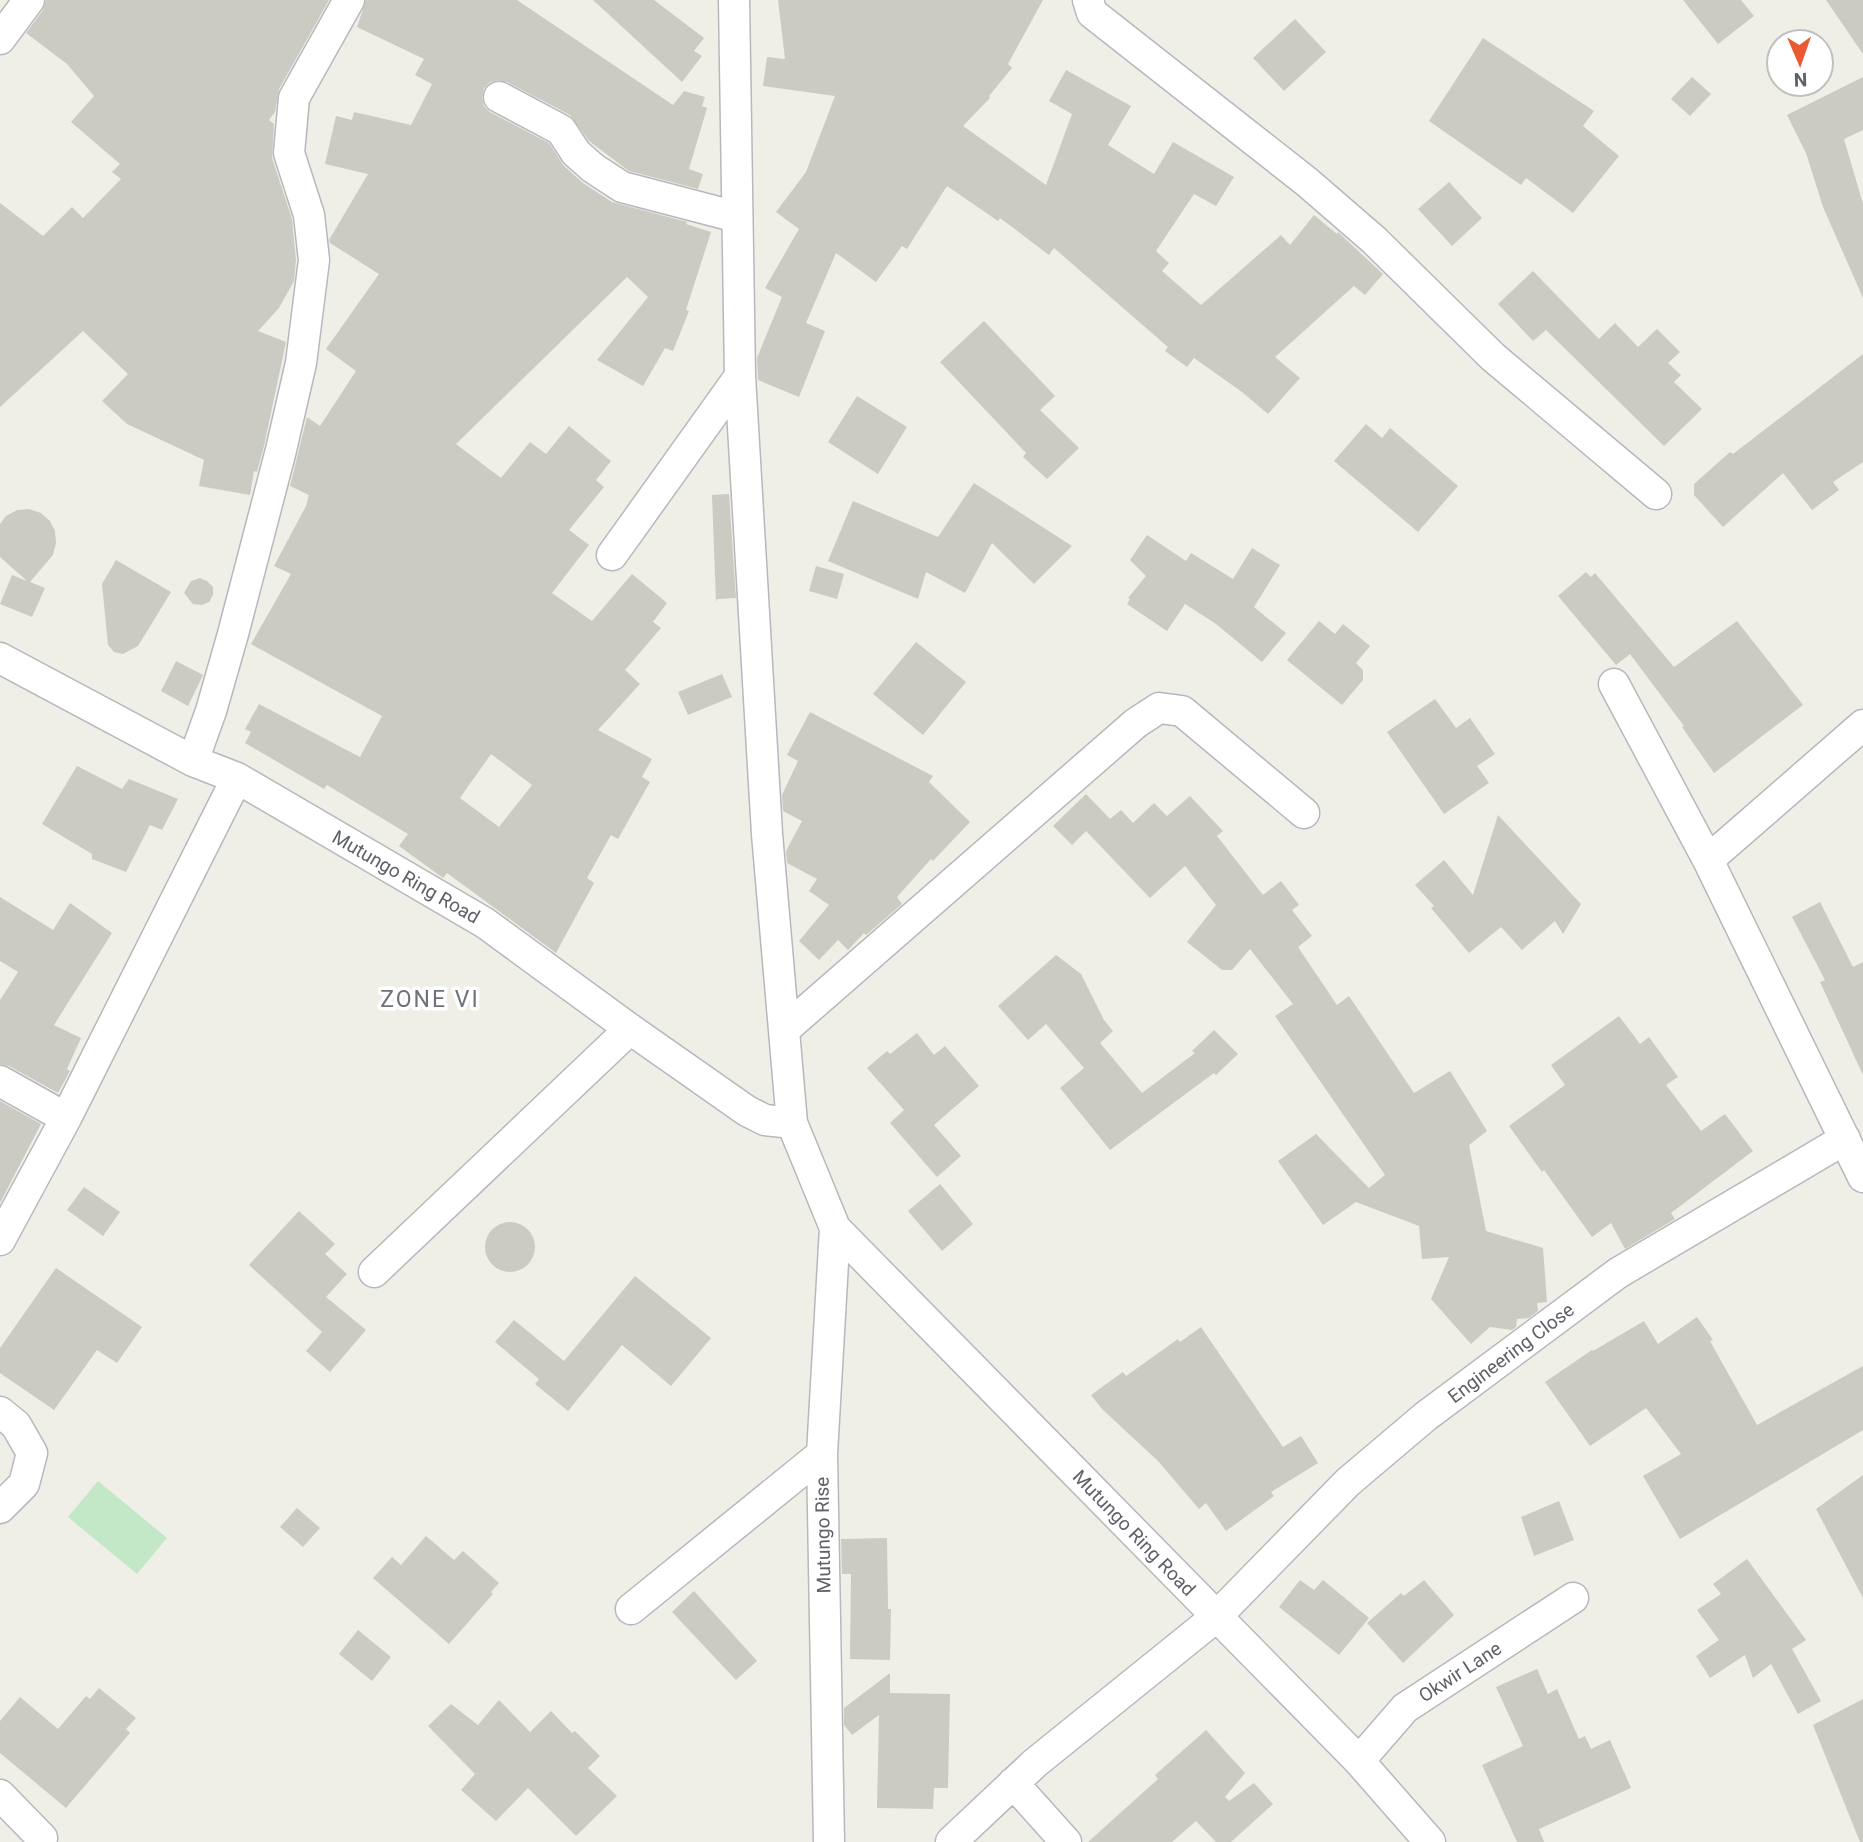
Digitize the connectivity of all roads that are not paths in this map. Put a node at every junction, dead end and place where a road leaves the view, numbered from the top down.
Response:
1 (29, 0) edge
2 (349, 0) edge
3 (734, 0) edge
4 (1088, 0) edge
5 (0, 39) edge
6 (499, 97) dead end
7 (737, 217) junction
8 (740, 376) junction
9 (1656, 494) dead end
10 (612, 555) dead end
11 (0, 659) edge
12 (1614, 684) dead end
13 (1863, 725) edge
14 (193, 761) junction
15 (237, 778) junction
16 (1304, 813) dead end
17 (1708, 860) junction
18 (630, 1029) junction
19 (784, 1030) junction
20 (0, 1081) edge
21 (66, 1118) junction
22 (792, 1123) junction
23 (1844, 1139) junction
24 (1863, 1177) edge
25 (835, 1228) junction
26 (0, 1240) edge
27 (374, 1272) dead end
28 (0, 1412) edge
29 (822, 1454) junction
30 (0, 1508) edge
31 (1573, 1598) dead end
32 (631, 1609) dead end
33 (1216, 1617) junction
34 (1359, 1761) junction
35 (1013, 1783) junction
36 (0, 1795) edge
37 (41, 1838) dead end
38 (829, 1842) edge
39 (951, 1842) edge
40 (1066, 1842) edge
41 (1430, 1842) edge

1 - 5 street
2 - 14 street
3 - 7 street
4 - 9 street
6 - 7 street
7 - 8 street
8 - 10 street
8 - 19 street
11 - 14 street, Mutungo Ring Road
12 - 17 street
13 - 17 street
14 - 15 street, Mutungo Ring Road
15 - 18 street, Mutungo Ring Road
15 - 21 street
16 - 19 street
17 - 23 street
18 - 22 street, Mutungo Ring Road
18 - 27 street
19 - 22 street
20 - 21 street
21 - 26 street
22 - 25 street
23 - 24 street
23 - 33 street, Engineering Close
25 - 29 street, Mutungo Rise
25 - 33 street, Mutungo Ring Road
28 - 30 street
29 - 32 street
29 - 38 street, Mutungo Rise
31 - 34 street, Okwir Lane
33 - 34 street, Mutungo Ring Road
33 - 35 street, Engineering Close
34 - 41 street, Mutungo Ring Road
35 - 39 street, Engineering Close
35 - 40 street
36 - 37 street

